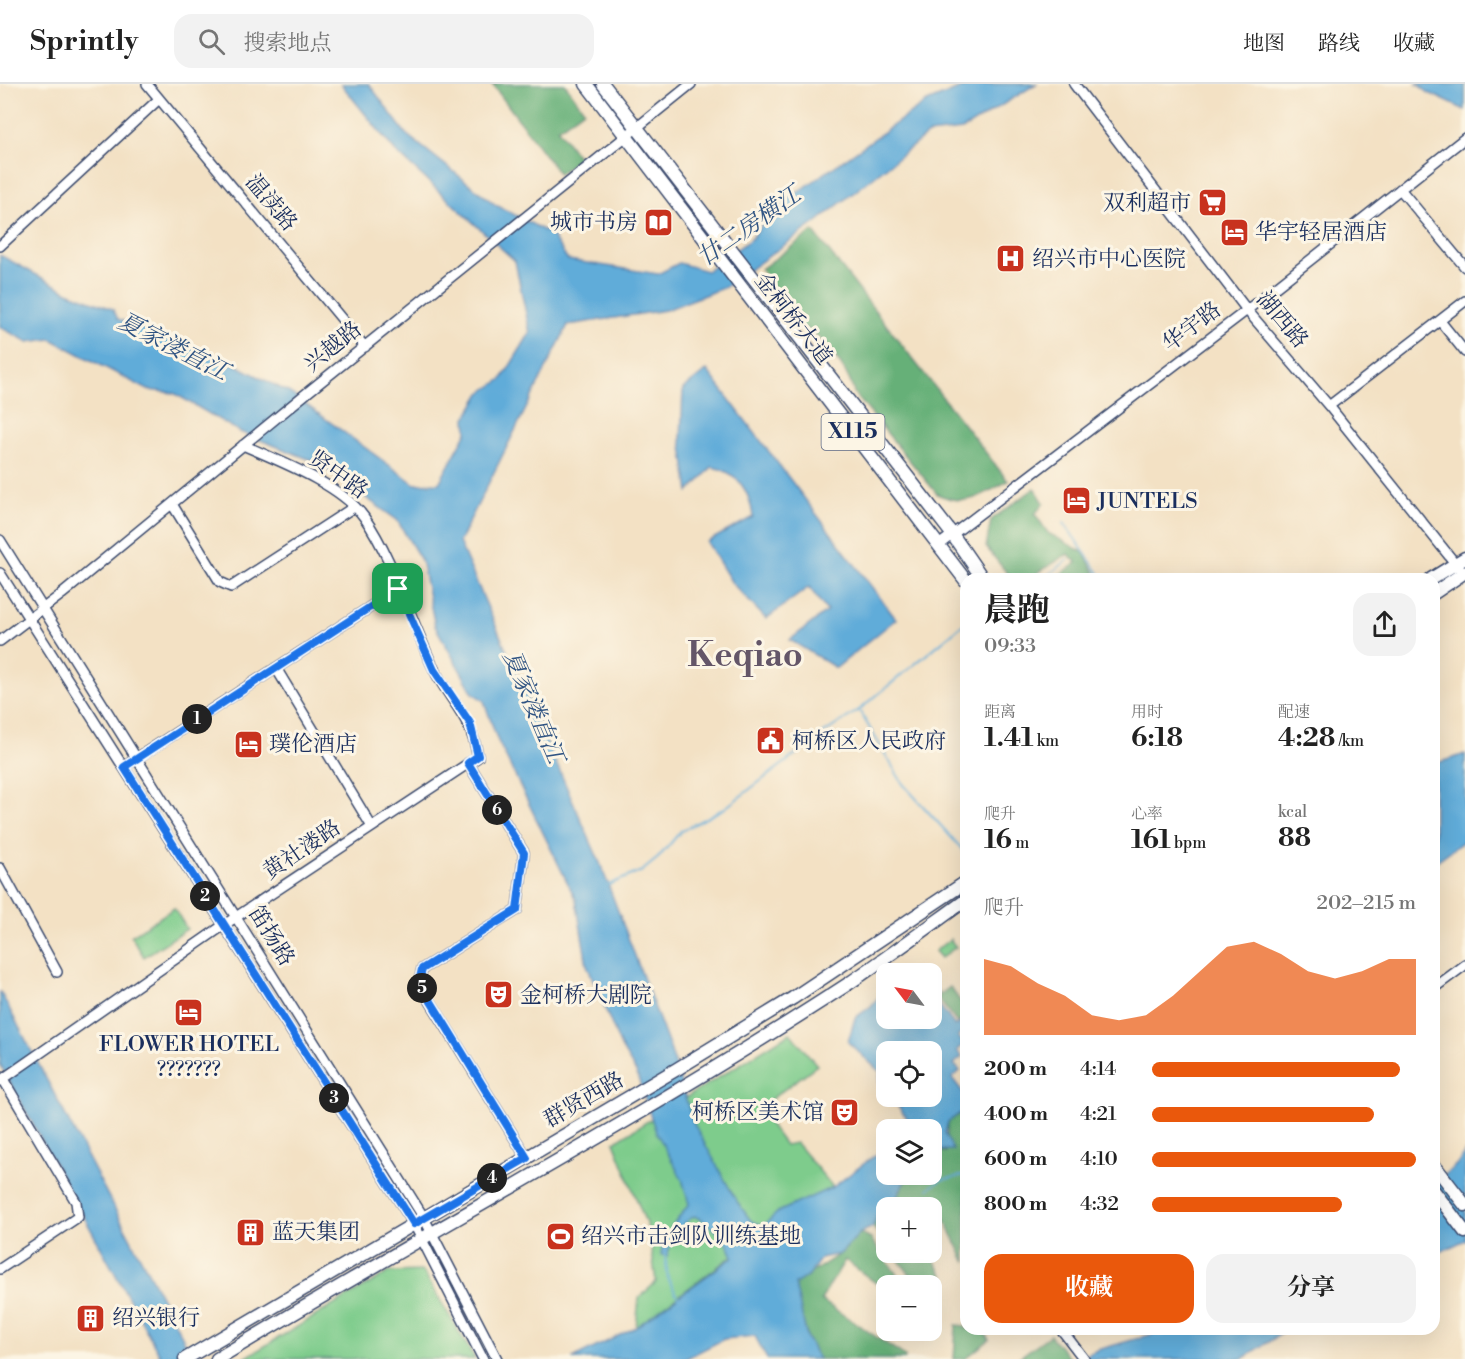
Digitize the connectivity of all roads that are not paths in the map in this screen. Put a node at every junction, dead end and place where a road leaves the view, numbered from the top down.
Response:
1 (147, 84) edge
2 (586, 84) edge
3 (603, 84) edge
4 (691, 84) edge
5 (1074, 84) edge
6 (159, 99) junction
7 (638, 129) junction
8 (627, 137) junction
9 (1465, 138) edge
10 (1400, 189) junction
11 (0, 246) edge
12 (724, 254) junction
13 (1465, 267) edge
14 (1465, 301) edge
15 (1247, 310) junction
16 (1440, 321) junction
17 (365, 346) junction
18 (1465, 352) edge
19 (1329, 406) junction
20 (245, 443) junction
21 (172, 504) junction
22 (354, 507) junction
23 (952, 534) junction
24 (0, 540) edge
25 (940, 544) junction
26 (1463, 569) edge
27 (0, 573) edge
28 (960, 573) edge
29 (979, 573) edge
30 (1440, 576) edge
31 (1440, 588) edge
32 (398, 589) junction
33 (44, 608) junction
34 (29, 620) junction
35 (0, 641) edge
36 (276, 668) junction
37 (478, 756) joint
38 (135, 760) junction
39 (468, 763) junction
40 (124, 767) junction
41 (372, 827) junction
42 (0, 868) edge
43 (960, 886) edge
44 (960, 904) edge
45 (237, 917) junction
46 (224, 925) junction
47 (1465, 965) edge
48 (57, 972) dead end
49 (1440, 984) edge
50 (3, 1080) edge
51 (527, 1158) junction
52 (1440, 1173) edge
53 (1440, 1199) edge
54 (1465, 1205) edge
55 (419, 1221) junction
56 (1465, 1232) edge
57 (427, 1236) junction
58 (0, 1269) edge
59 (1066, 1335) edge
60 (185, 1359) edge
61 (217, 1359) edge
62 (483, 1359) edge
63 (497, 1359) edge
64 (1084, 1359) edge

1 - 6 street, 温渎路
2 - 8 main road, 金柯桥大道 / X115
3 - 7 main road, 金柯桥大道 / X115
4 - 7 street, 兴越路
5 - 15 street, 湖西路
6 - 11 street
6 - 17 street, 温渎路
7 - 8 street, 兴越路
7 - 12 main road, 金柯桥大道 / X115
8 - 12 main road, 金柯桥大道 / X115
8 - 17 street, 兴越路
9 - 10 street, 华宇路
10 - 13 street
10 - 15 street, 华宇路
12 - 23 main road, 金柯桥大道 / X115
12 - 25 main road, 金柯桥大道 / X115
14 - 16 street
15 - 19 street, 湖西路
15 - 23 street, 华宇路
16 - 18 street
16 - 19 street
17 - 20 street, 兴越路
19 - 26 street, 湖西路
20 - 21 street, 兴越路
20 - 22 street, 贤中路
21 - 22 street
21 - 33 street, 兴越路
22 - 32 street, 贤中路
23 - 25 street, 华宇路
23 - 29 main road, 金柯桥大道 / X115
24 - 33 street, 笛扬路
25 - 28 main road, 金柯桥大道 / X115
26 - 30 main road
26 - 31 main road
27 - 34 street, 笛扬路
32 - 36 street
32 - 37 street, 贤中路
33 - 34 street, 兴越路
33 - 38 street, 笛扬路
34 - 35 street, 兴越路
34 - 40 street, 笛扬路
36 - 38 street
36 - 41 street
37 - 39 street, 黄社溇路
38 - 40 street
38 - 45 street, 笛扬路
39 - 41 street, 黄社溇路
39 - 51 street
40 - 46 street, 笛扬路
41 - 45 street, 黄社溇路
42 - 48 street
43 - 51 main road, 群贤西路
44 - 57 main road, 群贤西路
45 - 46 street, 黄社溇路
45 - 55 street, 笛扬路
46 - 50 street, 黄社溇路
46 - 55 street, 笛扬路
47 - 49 street
50 - 58 street
51 - 55 main road, 群贤西路
52 - 54 main road
53 - 56 main road
55 - 57 street, 笛扬路
55 - 60 main road, 群贤西路
57 - 61 main road, 群贤西路
57 - 62 street, 笛扬路
57 - 63 street, 笛扬路
59 - 64 street

